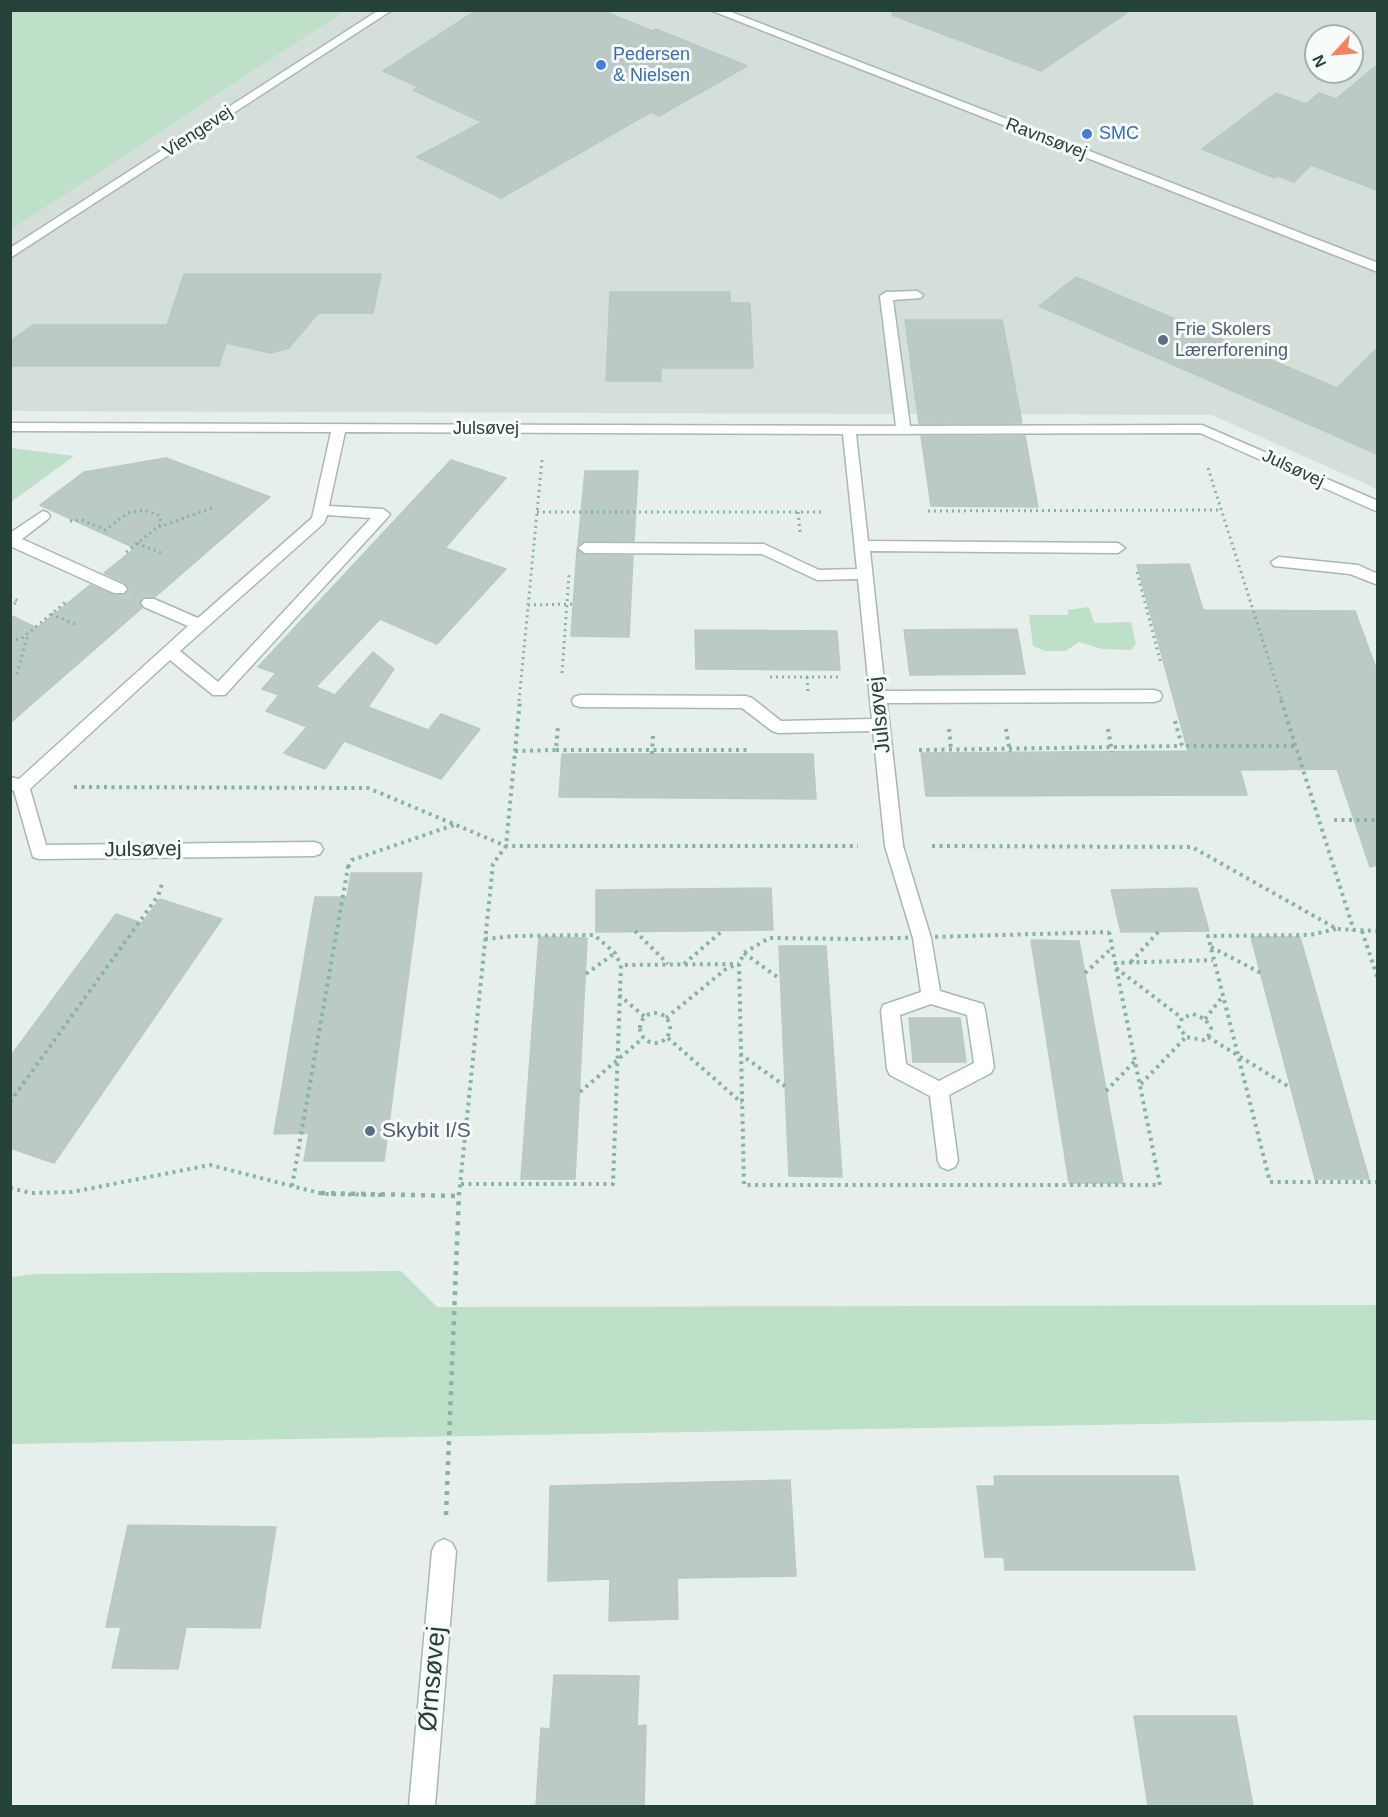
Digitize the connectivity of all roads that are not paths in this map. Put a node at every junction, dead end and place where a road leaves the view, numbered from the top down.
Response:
1 (387, 10) edge
2 (715, 10) edge
3 (10, 254) edge
4 (1377, 268) edge
5 (917, 296) dead end
6 (10, 427) edge
7 (339, 429) junction
8 (849, 430) junction
9 (904, 430) junction
10 (1377, 507) edge
11 (322, 510) junction
12 (43, 516) dead end
13 (11, 541) edge
14 (861, 546) junction
15 (585, 548) dead end
16 (1118, 549) dead end
17 (1279, 562) dead end
18 (865, 574) junction
19 (1377, 580) edge
20 (119, 589) tunnel mouth
21 (148, 603) tunnel mouth
22 (200, 625) junction
23 (170, 651) junction
24 (1154, 696) dead end
25 (878, 697) junction
26 (580, 701) dead end
27 (880, 725) junction
28 (16, 784) edge
29 (314, 849) road end
30 (932, 996) junction
31 (939, 1090) junction
32 (948, 1161) dead end
33 (444, 1551) road end
34 (422, 1806) edge

1 - 3 street, Viengevej
2 - 4 street, Ravnsøvej
5 - 9 street
6 - 7 street, Julsøvej
7 - 8 street, Julsøvej
7 - 11 street
8 - 9 street, Julsøvej
8 - 14 street, Julsøvej
9 - 10 street, Julsøvej
11 - 22 street
11 - 23 street
12 - 13 street
13 - 20 street
14 - 16 street
14 - 18 street, Julsøvej
15 - 18 street
17 - 19 street
18 - 25 street, Julsøvej
21 - 22 street
22 - 23 street
23 - 28 street
24 - 25 street
25 - 27 street, Julsøvej
26 - 27 street
27 - 30 street, Julsøvej
28 - 29 street, Julsøvej
30 - 31 street
30 - 31 street
31 - 32 street
33 - 34 street, Ørnsøvej

